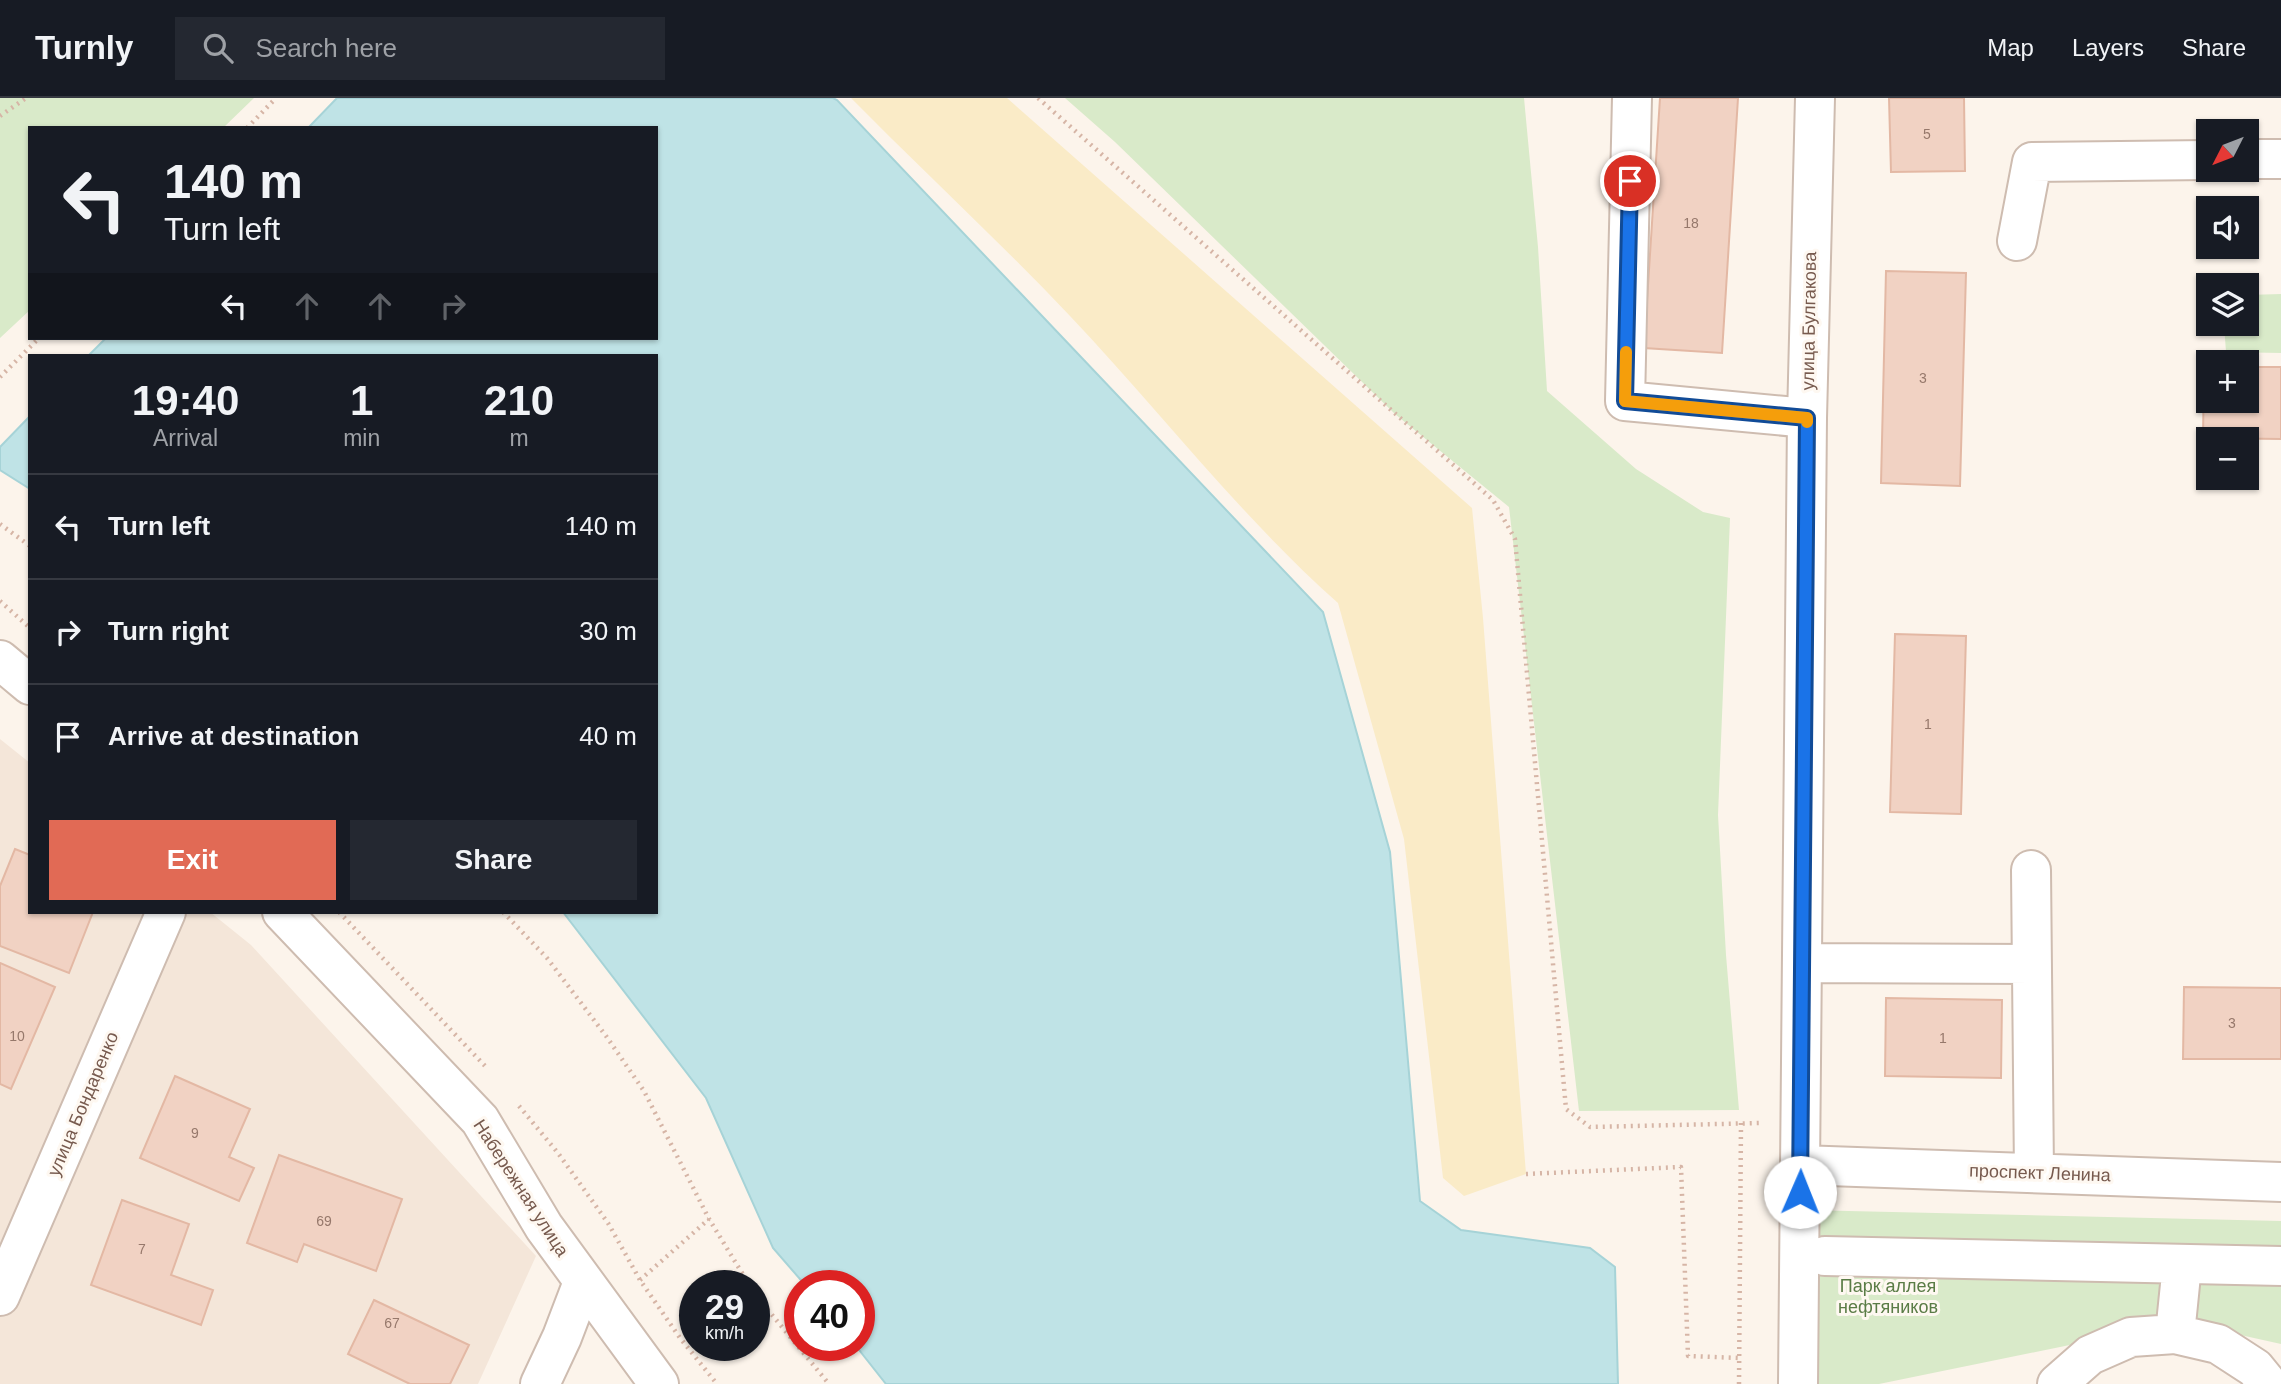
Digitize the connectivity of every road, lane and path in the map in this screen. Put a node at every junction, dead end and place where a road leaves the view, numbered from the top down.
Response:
1 (26, 98) edge
2 (276, 98) edge
3 (1038, 98) edge
4 (1632, 98) edge
5 (1815, 98) edge
6 (0, 116) edge
7 (249, 126) edge
8 (2259, 159) edge
9 (2281, 159) edge
10 (2196, 160) edge
11 (2017, 241) dead end
12 (37, 340) edge
13 (0, 377) edge
14 (1807, 418) junction
15 (0, 524) edge
16 (28, 545) edge
17 (0, 601) edge
18 (28, 626) edge
19 (0, 660) edge
20 (28, 683) edge
21 (2031, 870) dead end
22 (165, 914) edge
23 (284, 914) edge
24 (505, 914) edge
25 (1802, 963) junction
26 (2032, 964) junction
27 (1741, 1122) junction
28 (1800, 1125) junction
29 (1800, 1165) junction
30 (2034, 1173) junction
31 (1526, 1174) dead end
32 (2281, 1182) edge
33 (709, 1219) junction
34 (1825, 1256) dead end
35 (2182, 1265) junction
36 (2281, 1266) edge
37 (740, 1270) edge
38 (640, 1280) dead end
39 (583, 1282) junction
40 (0, 1296) edge
41 (770, 1312) edge
42 (2175, 1334) junction
43 (1739, 1359) junction
44 (540, 1384) edge
45 (659, 1384) edge
46 (829, 1384) edge
47 (1739, 1384) edge
48 (1798, 1384) edge
49 (2057, 1384) edge
50 (2268, 1384) edge

1 - 6 path
2 - 7 path
3 - 27 path
4 - 14 street
5 - 14 street, улица Булгакова
8 - 9 street
10 - 11 street
12 - 13 path
14 - 25 street, улица Булгакова
15 - 16 path
17 - 18 path
19 - 20 street
21 - 26 street
22 - 40 street, улица Бондаренко
23 - 39 street, Набережная улица
24 - 33 path
25 - 26 street
25 - 28 street, улица Булгакова
26 - 30 street
27 - 28 path
27 - 43 path
28 - 29 street, улица Булгакова
29 - 30 street, проспект Ленина
29 - 48 street, улица Булгакова
30 - 32 street, проспект Ленина
31 - 43 path
33 - 37 path
33 - 38 path
34 - 35 street
35 - 36 street
35 - 42 street
39 - 44 street
39 - 45 street, Набережная улица
41 - 46 path
42 - 49 street
42 - 50 street
43 - 47 path

